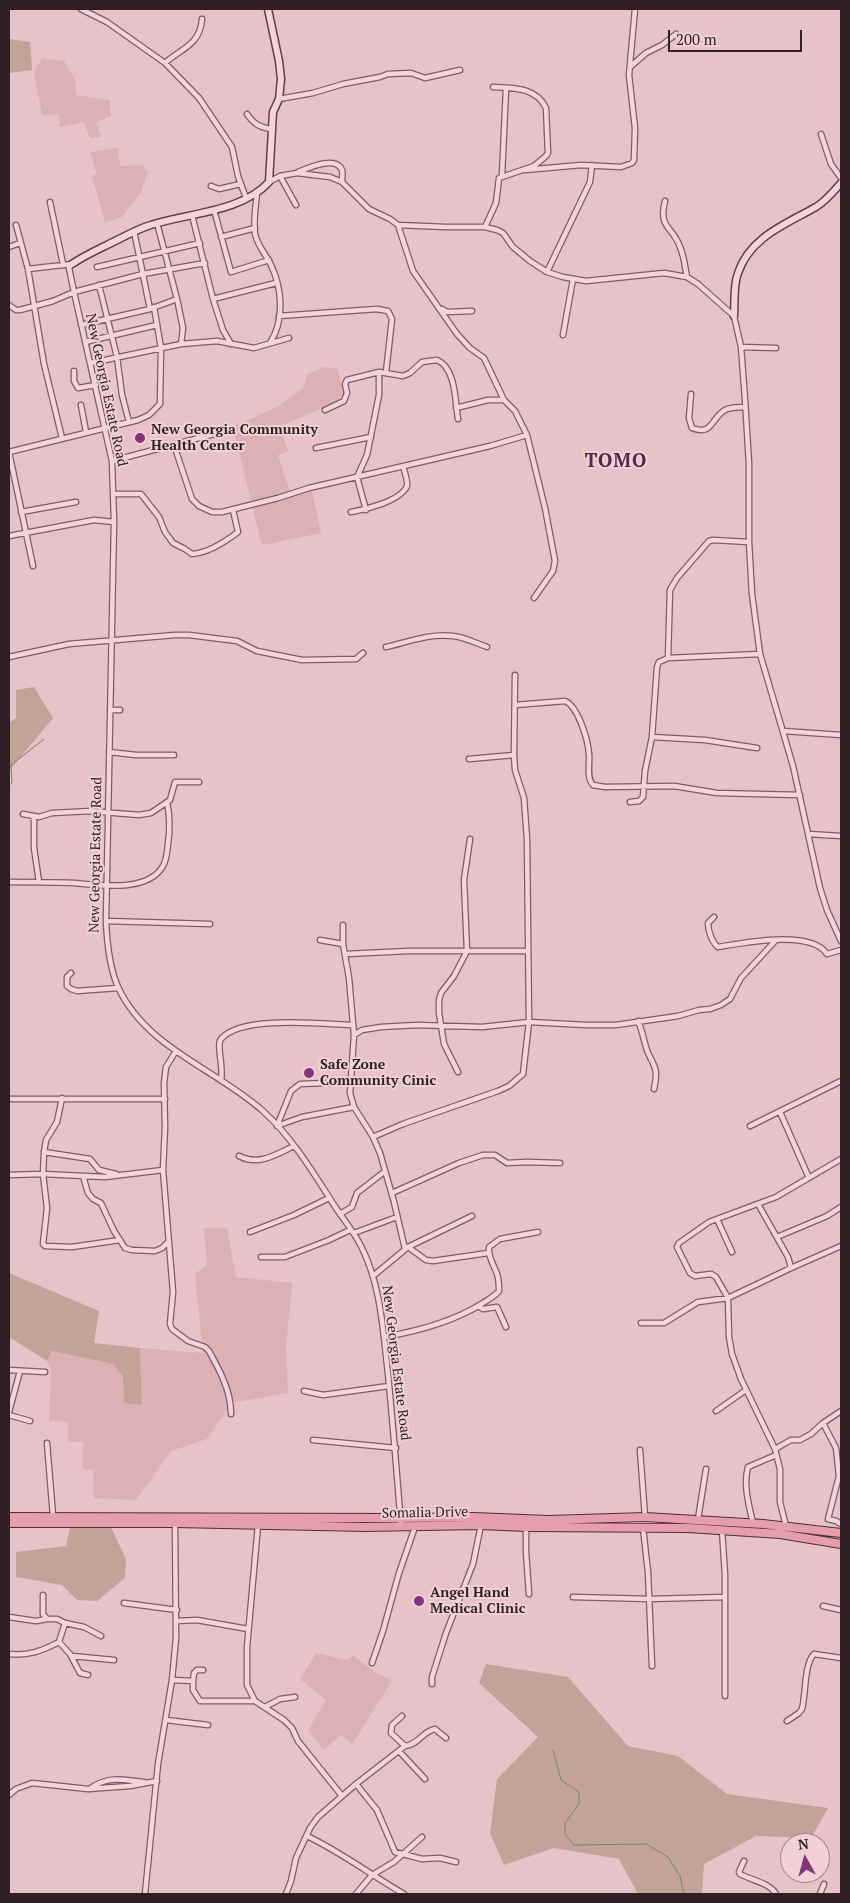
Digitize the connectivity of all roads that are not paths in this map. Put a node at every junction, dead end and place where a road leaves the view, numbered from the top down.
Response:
1 (81, 9) edge
2 (268, 9) edge
3 (635, 9) edge
4 (202, 19) dead end
5 (676, 34) dead end
6 (165, 63) junction
7 (630, 67) junction
8 (460, 70) dead end
9 (493, 87) dead end
10 (506, 88) junction
11 (279, 98) junction
12 (247, 114) dead end
13 (271, 129) junction
14 (821, 134) dead end
15 (592, 165) junction
16 (525, 170) junction
17 (297, 173) junction
18 (280, 176) junction
19 (502, 176) junction
20 (841, 178) edge
21 (269, 182) junction
22 (342, 182) junction
23 (841, 183) edge
24 (240, 184) junction
25 (212, 186) dead end
26 (256, 192) junction
27 (246, 198) junction
28 (665, 201) dead end
29 (50, 202) dead end
30 (296, 205) dead end
31 (214, 210) junction
32 (192, 215) junction
33 (157, 223) junction
34 (16, 224) dead end
35 (398, 225) junction
36 (485, 227) junction
37 (255, 228) junction
38 (134, 231) junction
39 (221, 237) junction
40 (20, 243) junction
41 (200, 243) junction
42 (9, 247) edge
43 (165, 251) junction
44 (139, 257) junction
45 (269, 260) junction
46 (205, 263) junction
47 (63, 264) junction
48 (72, 264) junction
49 (97, 267) dead end
50 (28, 269) junction
51 (169, 269) junction
52 (547, 272) junction
53 (143, 274) junction
54 (687, 277) junction
55 (573, 279) junction
56 (276, 283) junction
57 (99, 285) junction
58 (74, 292) junction
59 (213, 298) junction
60 (177, 299) junction
61 (9, 305) edge
62 (33, 305) junction
63 (152, 308) junction
64 (440, 309) junction
65 (472, 311) dead end
66 (279, 316) junction
67 (734, 316) junction
68 (108, 319) junction
69 (157, 324) junction
70 (81, 325) junction
71 (562, 335) dead end
72 (112, 336) junction
73 (289, 338) dead end
74 (85, 342) junction
75 (270, 342) junction
76 (181, 344) junction
77 (231, 344) junction
78 (741, 347) junction
79 (160, 348) junction
80 (776, 348) dead end
81 (117, 357) junction
82 (91, 363) junction
83 (74, 371) dead end
84 (379, 372) junction
85 (386, 372) junction
86 (96, 385) junction
87 (691, 394) dead end
88 (504, 400) junction
89 (81, 405) dead end
90 (744, 407) junction
91 (456, 408) junction
92 (325, 410) dead end
93 (458, 419) dead end
94 (129, 422) junction
95 (105, 427) junction
96 (229, 430) dead end
97 (86, 432) junction
98 (527, 435) junction
99 (371, 437) junction
100 (62, 438) junction
101 (174, 445) junction
102 (316, 448) dead end
103 (9, 452) edge
104 (112, 461) junction
105 (403, 466) junction
106 (11, 469) edge
107 (357, 477) junction
108 (114, 494) junction
109 (76, 502) dead end
110 (233, 510) junction
111 (366, 510) junction
112 (21, 512) junction
113 (350, 512) dead end
114 (114, 522) junction
115 (25, 532) junction
116 (9, 536) edge
117 (749, 542) junction
118 (33, 566) dead end
119 (534, 598) dead end
120 (111, 640) junction
121 (386, 647) dead end
122 (487, 647) dead end
123 (363, 653) dead end
124 (760, 654) junction
125 (9, 657) edge
126 (668, 658) junction
127 (515, 675) dead end
128 (515, 705) junction
129 (110, 710) junction
130 (120, 710) dead end
131 (783, 731) junction
132 (841, 735) edge
133 (652, 737) junction
134 (757, 748) dead end
135 (109, 752) junction
136 (174, 755) dead end
137 (514, 755) junction
138 (469, 759) dead end
139 (199, 782) dead end
140 (644, 785) junction
141 (800, 795) junction
142 (167, 802) junction
143 (630, 802) dead end
144 (108, 812) junction
145 (23, 814) dead end
146 (34, 817) junction
147 (808, 834) junction
148 (841, 836) edge
149 (470, 839) dead end
150 (9, 882) edge
151 (38, 882) junction
152 (106, 886) junction
153 (714, 917) dead end
154 (106, 921) junction
155 (210, 924) dead end
156 (343, 925) dead end
157 (320, 940) dead end
158 (776, 940) junction
159 (841, 941) edge
160 (344, 944) junction
161 (841, 950) edge
162 (467, 951) junction
163 (528, 951) junction
164 (346, 954) junction
165 (71, 973) dead end
166 (118, 988) junction
167 (638, 1021) junction
168 (530, 1022) junction
169 (352, 1025) junction
170 (441, 1026) junction
171 (354, 1035) junction
172 (176, 1051) junction
173 (458, 1072) dead end
174 (221, 1080) junction
175 (841, 1080) edge
176 (351, 1082) junction
177 (654, 1088) dead end
178 (62, 1098) junction
179 (9, 1099) edge
180 (165, 1099) junction
181 (354, 1107) junction
182 (780, 1112) junction
183 (277, 1126) junction
184 (750, 1126) dead end
185 (373, 1137) junction
186 (294, 1146) junction
187 (44, 1152) junction
188 (238, 1156) dead end
189 (841, 1159) edge
190 (560, 1163) dead end
191 (163, 1170) junction
192 (384, 1172) junction
193 (43, 1174) junction
194 (9, 1175) edge
195 (119, 1175) junction
196 (83, 1176) junction
197 (809, 1178) junction
198 (392, 1193) junction
199 (329, 1198) junction
200 (758, 1204) junction
201 (841, 1207) edge
202 (340, 1214) junction
203 (472, 1216) dead end
204 (397, 1217) junction
205 (717, 1219) junction
206 (250, 1232) dead end
207 (352, 1232) junction
208 (538, 1232) dead end
209 (777, 1237) junction
210 (120, 1240) junction
211 (168, 1242) junction
212 (841, 1246) edge
213 (406, 1248) junction
214 (732, 1252) dead end
215 (488, 1253) junction
216 (261, 1257) dead end
217 (791, 1268) junction
218 (373, 1276) junction
219 (728, 1298) junction
220 (478, 1306) junction
221 (641, 1323) dead end
222 (506, 1327) dead end
223 (384, 1337) junction
224 (9, 1370) edge
225 (20, 1370) junction
226 (45, 1372) dead end
227 (389, 1386) junction
228 (746, 1390) junction
229 (304, 1391) dead end
230 (716, 1410) dead end
231 (841, 1410) edge
232 (9, 1414) edge
233 (232, 1414) dead end
234 (30, 1421) dead end
235 (823, 1423) junction
236 (313, 1440) dead end
237 (47, 1443) dead end
238 (396, 1448) junction
239 (775, 1449) junction
240 (640, 1450) dead end
241 (839, 1452) edge
242 (776, 1455) junction
243 (706, 1469) dead end
244 (9, 1516) edge
245 (53, 1516) junction
246 (645, 1517) junction
247 (698, 1519) junction
248 (176, 1522) junction
249 (401, 1522) junction
250 (9, 1523) edge
251 (753, 1523) junction
252 (841, 1524) edge
253 (258, 1525) junction
254 (481, 1525) junction
255 (786, 1526) junction
256 (415, 1527) junction
257 (526, 1527) junction
258 (643, 1527) junction
259 (722, 1529) junction
260 (841, 1533) edge
261 (841, 1544) edge
262 (529, 1594) dead end
263 (43, 1595) dead end
264 (573, 1597) dead end
265 (725, 1597) junction
266 (649, 1599) junction
267 (124, 1603) dead end
268 (823, 1606) dead end
269 (177, 1610) junction
270 (841, 1610) edge
271 (9, 1617) edge
272 (47, 1619) junction
273 (177, 1621) junction
274 (65, 1623) junction
275 (248, 1629) junction
276 (101, 1636) dead end
277 (58, 1642) junction
278 (9, 1654) edge
279 (72, 1656) junction
280 (841, 1658) edge
281 (114, 1660) dead end
282 (372, 1662) dead end
283 (652, 1666) dead end
284 (203, 1670) dead end
285 (88, 1675) dead end
286 (172, 1680) junction
287 (193, 1681) junction
288 (432, 1684) dead end
289 (725, 1696) dead end
290 (295, 1697) dead end
291 (255, 1702) junction
292 (265, 1707) junction
293 (402, 1716) dead end
294 (166, 1720) junction
295 (787, 1721) dead end
296 (208, 1725) dead end
297 (446, 1738) dead end
298 (405, 1746) junction
299 (399, 1751) junction
300 (425, 1779) dead end
301 (157, 1781) junction
302 (149, 1782) junction
303 (356, 1784) junction
304 (88, 1789) junction
305 (9, 1795) edge
306 (342, 1796) junction
307 (307, 1836) junction
308 (422, 1837) dead end
309 (395, 1852) junction
310 (405, 1854) junction
311 (744, 1861) dead end
312 (394, 1862) junction
313 (456, 1862) dead end
314 (372, 1875) junction
315 (824, 1884) dead end
316 (145, 1894) edge
317 (286, 1894) edge
318 (356, 1894) edge
319 (404, 1894) edge
320 (776, 1894) edge
321 (820, 1894) edge

1 - 6 street
2 - 11 street
3 - 7 street
4 - 6 street
5 - 7 street
6 - 24 street
7 - 15 street
8 - 11 street
9 - 10 street
10 - 16 street
10 - 19 street
11 - 13 street
12 - 13 street
13 - 21 street
14 - 20 street
15 - 16 street
15 - 52 street
16 - 19 street
17 - 18 street
17 - 22 street
17 - 22 street
18 - 21 street
18 - 30 street
19 - 36 street
21 - 26 street
22 - 35 street
23 - 67 street
24 - 25 street
24 - 27 street
26 - 27 street
26 - 37 street
27 - 31 street
28 - 54 street
29 - 47 street
31 - 32 street
31 - 39 street
32 - 33 street
32 - 41 street
33 - 38 street
33 - 43 street
34 - 40 street
35 - 36 street
35 - 64 street
36 - 52 street
37 - 39 street
37 - 45 street
38 - 44 street
38 - 48 street
39 - 45 street
40 - 42 street
40 - 50 street
41 - 43 street
41 - 46 street
43 - 44 street
43 - 51 street
44 - 49 street
44 - 53 street
45 - 56 street
46 - 51 street
46 - 59 street
47 - 48 street
47 - 50 street
48 - 58 street, New Georgia Estate Road
50 - 62 street
51 - 53 street
51 - 60 street
52 - 55 street
53 - 57 street
53 - 63 street
54 - 55 street
54 - 67 street
55 - 71 street
56 - 59 street
56 - 66 street
57 - 58 street
57 - 68 street
58 - 62 street
58 - 70 street, New Georgia Estate Road
59 - 77 street
60 - 63 street
60 - 76 street
61 - 62 street
62 - 100 street
63 - 68 street
63 - 69 street
64 - 65 street
64 - 88 street
66 - 75 street
66 - 85 street
67 - 78 street
68 - 70 street
68 - 72 street
69 - 72 street
69 - 79 street
70 - 74 street, New Georgia Estate Road
72 - 74 street
72 - 81 street
73 - 75 street
74 - 82 street, New Georgia Estate Road
75 - 77 street
76 - 77 street
76 - 79 street
78 - 80 street
78 - 90 street
79 - 81 street
79 - 94 street
81 - 82 street
81 - 94 street
82 - 86 street, New Georgia Estate Road
83 - 86 street
84 - 85 street
84 - 92 street
84 - 99 street
85 - 91 street
86 - 95 street, New Georgia Estate Road
87 - 90 street
88 - 91 street
88 - 98 street
89 - 97 street
90 - 117 street
91 - 93 street
94 - 95 street
95 - 97 street
95 - 104 street, New Georgia Estate Road
96 - 101 street
97 - 100 street
98 - 105 street
98 - 119 street
99 - 102 street
99 - 107 street
100 - 103 street
101 - 104 street
101 - 110 street
103 - 106 street
104 - 108 street, New Georgia Estate Road
105 - 107 street
105 - 111 street
106 - 112 street
107 - 110 street
107 - 111 street
108 - 110 street
108 - 114 street, New Georgia Estate Road
109 - 112 street
111 - 113 street
112 - 115 street
114 - 115 street
114 - 120 street, New Georgia Estate Road
115 - 116 street
115 - 118 street
117 - 124 street
117 - 126 street
120 - 123 street
120 - 125 street
120 - 129 street, New Georgia Estate Road
121 - 122 street
124 - 126 street
124 - 131 street
126 - 133 street
127 - 128 street
128 - 137 street
128 - 140 street
129 - 130 street
129 - 135 street, New Georgia Estate Road
131 - 132 street
131 - 141 street
133 - 134 street
133 - 140 street
135 - 136 street
135 - 144 street, New Georgia Estate Road
137 - 138 street
137 - 163 street
139 - 142 street
140 - 141 street
140 - 143 street
141 - 147 street
142 - 144 street
142 - 152 street
144 - 146 street
144 - 152 street, New Georgia Estate Road
145 - 146 street
146 - 151 street
147 - 148 street
147 - 159 street
149 - 162 street
150 - 151 street
151 - 152 street
152 - 154 street, New Georgia Estate Road
153 - 158 street
154 - 155 street
154 - 166 street, New Georgia Estate Road
156 - 160 street
157 - 160 street
158 - 161 street
158 - 167 street
160 - 164 street
162 - 163 street
162 - 164 street
162 - 170 street
163 - 168 street
164 - 169 street
165 - 166 street
166 - 172 street, New Georgia Estate Road
167 - 168 street
167 - 177 street
168 - 170 street
168 - 185 street
169 - 171 street
169 - 174 street
170 - 171 street
170 - 173 street
171 - 176 street
172 - 174 street, New Georgia Estate Road
172 - 180 street
174 - 183 street, New Georgia Estate Road
175 - 182 street
176 - 181 street
176 - 183 street
178 - 179 street
178 - 180 street
178 - 187 street
180 - 191 street
181 - 183 street
181 - 185 street
182 - 184 street
182 - 197 street
183 - 186 street, New Georgia Estate Road
185 - 192 street
186 - 188 street
186 - 199 street, New Georgia Estate Road
187 - 193 street
187 - 195 street
189 - 197 street
190 - 198 street
191 - 195 street
191 - 211 street
192 - 198 street
192 - 202 street
193 - 194 street
193 - 196 street
193 - 210 street
195 - 196 street
196 - 210 street
197 - 200 street
198 - 204 street
199 - 202 street, New Georgia Estate Road
199 - 206 street
200 - 205 street
200 - 209 street
201 - 209 street
202 - 207 street, New Georgia Estate Road
203 - 213 street
204 - 207 street
204 - 213 street
205 - 214 street
205 - 219 street
207 - 216 street
207 - 218 street, New Georgia Estate Road
208 - 215 street
209 - 217 street
210 - 211 street
211 - 233 street
212 - 217 street
213 - 215 street
213 - 218 street
215 - 220 street
217 - 219 street
218 - 223 street, New Georgia Estate Road
219 - 221 street
219 - 228 street
220 - 222 street
220 - 223 street
223 - 227 street, New Georgia Estate Road
224 - 225 street
225 - 226 street
225 - 232 street
227 - 229 street
227 - 238 street, New Georgia Estate Road
228 - 230 street
228 - 239 street
231 - 235 street
232 - 234 street
235 - 239 street
235 - 241 street
236 - 238 street
237 - 245 street
238 - 249 street, New Georgia Estate Road
239 - 242 street
240 - 246 street
241 - 252 street
242 - 251 street
242 - 255 street
243 - 247 street
244 - 245 main road, Somalia Drive
245 - 249 main road, Somalia Drive
246 - 247 main road, Somalia Drive
246 - 249 main road, Somalia Drive
247 - 251 main road, Somalia Drive
248 - 250 main road, Somalia Drive
248 - 253 main road, Somalia Drive
248 - 269 street
249 - 253 main road, Somalia Drive
249 - 256 main road, Somalia Drive
251 - 255 main road, Somalia Drive
253 - 275 street
254 - 256 main road, Somalia Drive
254 - 257 main road, Somalia Drive
254 - 288 street
255 - 260 main road, Somalia Drive
256 - 282 street
257 - 258 main road, Somalia Drive
257 - 262 street
258 - 259 main road, Somalia Drive
258 - 266 street
259 - 261 main road, Somalia Drive
259 - 265 street
263 - 272 street
264 - 266 street
265 - 266 street
265 - 289 street
266 - 283 street
267 - 269 street
268 - 270 street
269 - 273 street
271 - 272 street
272 - 274 street
273 - 275 street
273 - 286 street
274 - 276 street
274 - 277 street
275 - 291 street
277 - 278 street
277 - 279 street
279 - 281 street
279 - 285 street
280 - 295 street
284 - 287 street
286 - 287 street
286 - 294 street
287 - 291 street
290 - 292 street
291 - 292 street
292 - 306 street
293 - 298 street
294 - 296 street
294 - 301 street
297 - 298 street
298 - 299 street
299 - 300 street
299 - 303 street
301 - 302 street
301 - 316 street
302 - 304 street
302 - 304 street
303 - 306 street
303 - 309 street
304 - 305 street
306 - 307 street
307 - 314 street
307 - 317 street
308 - 310 street
309 - 310 street
309 - 312 street
310 - 312 street
310 - 313 street
311 - 320 street
312 - 314 street
314 - 318 street
314 - 319 street
315 - 321 street

